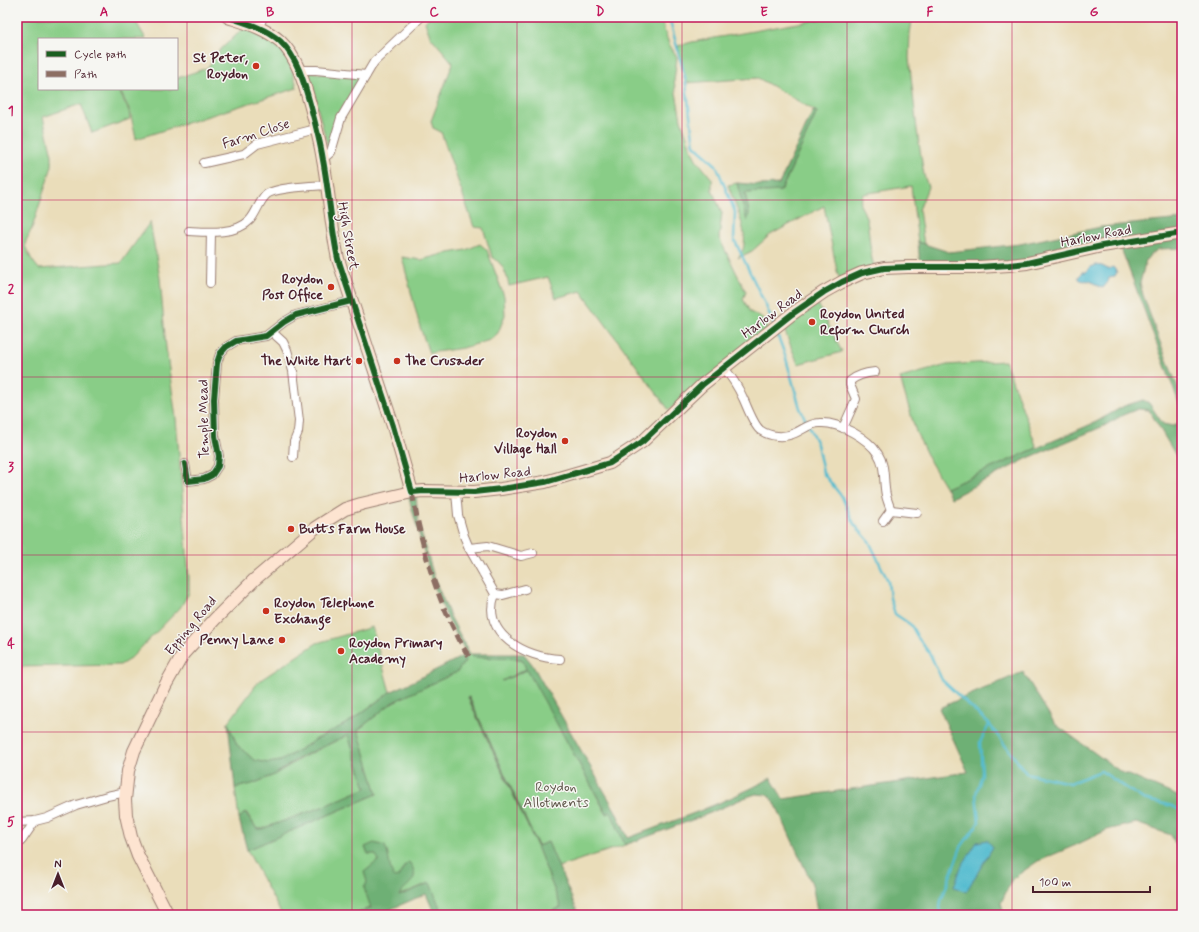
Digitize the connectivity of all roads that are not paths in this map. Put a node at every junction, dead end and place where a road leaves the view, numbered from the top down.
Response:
1 (228, 17) edge
2 (421, 17) edge
3 (261, 22) edge
4 (299, 70) junction
5 (366, 75) junction
6 (316, 129) junction
7 (323, 159) junction
8 (204, 162) dead end
9 (327, 185) junction
10 (188, 231) dead end
11 (211, 233) junction
12 (1182, 233) edge
13 (210, 283) dead end
14 (351, 301) junction
15 (272, 332) junction
16 (723, 367) junction
17 (875, 372) dead end
18 (843, 428) junction
19 (293, 457) dead end
20 (185, 464) dead end
21 (412, 492) junction
22 (456, 492) junction
23 (891, 510) junction
24 (917, 513) dead end
25 (882, 521) dead end
26 (469, 548) junction
27 (533, 553) dead end
28 (525, 589) dead end
29 (495, 594) junction
30 (560, 659) dead end
31 (126, 792) junction
32 (34, 821) junction
33 (17, 822) edge
34 (17, 846) edge
35 (168, 915) edge

1 - 3 main road, High Street
2 - 5 street
3 - 4 main road, High Street
4 - 5 street
4 - 6 main road, High Street
5 - 7 street
6 - 7 main road, High Street
6 - 8 street, Farm Close
7 - 9 main road, High Street
9 - 11 street
9 - 14 main road, High Street
10 - 11 street
11 - 13 street
12 - 16 main road, Harlow Road
14 - 15 street, Temple Mead
14 - 21 main road, High Street
15 - 19 street
15 - 20 street, Temple Mead
16 - 18 street
16 - 22 main road, Harlow Road
17 - 18 street
18 - 23 street
21 - 22 main road, Harlow Road
21 - 31 main road, Epping Road
22 - 26 street
23 - 24 street
23 - 25 street
26 - 27 street
26 - 29 street
28 - 29 street
29 - 30 street
31 - 32 street
31 - 35 main road, Epping Road
32 - 33 street
32 - 34 street

